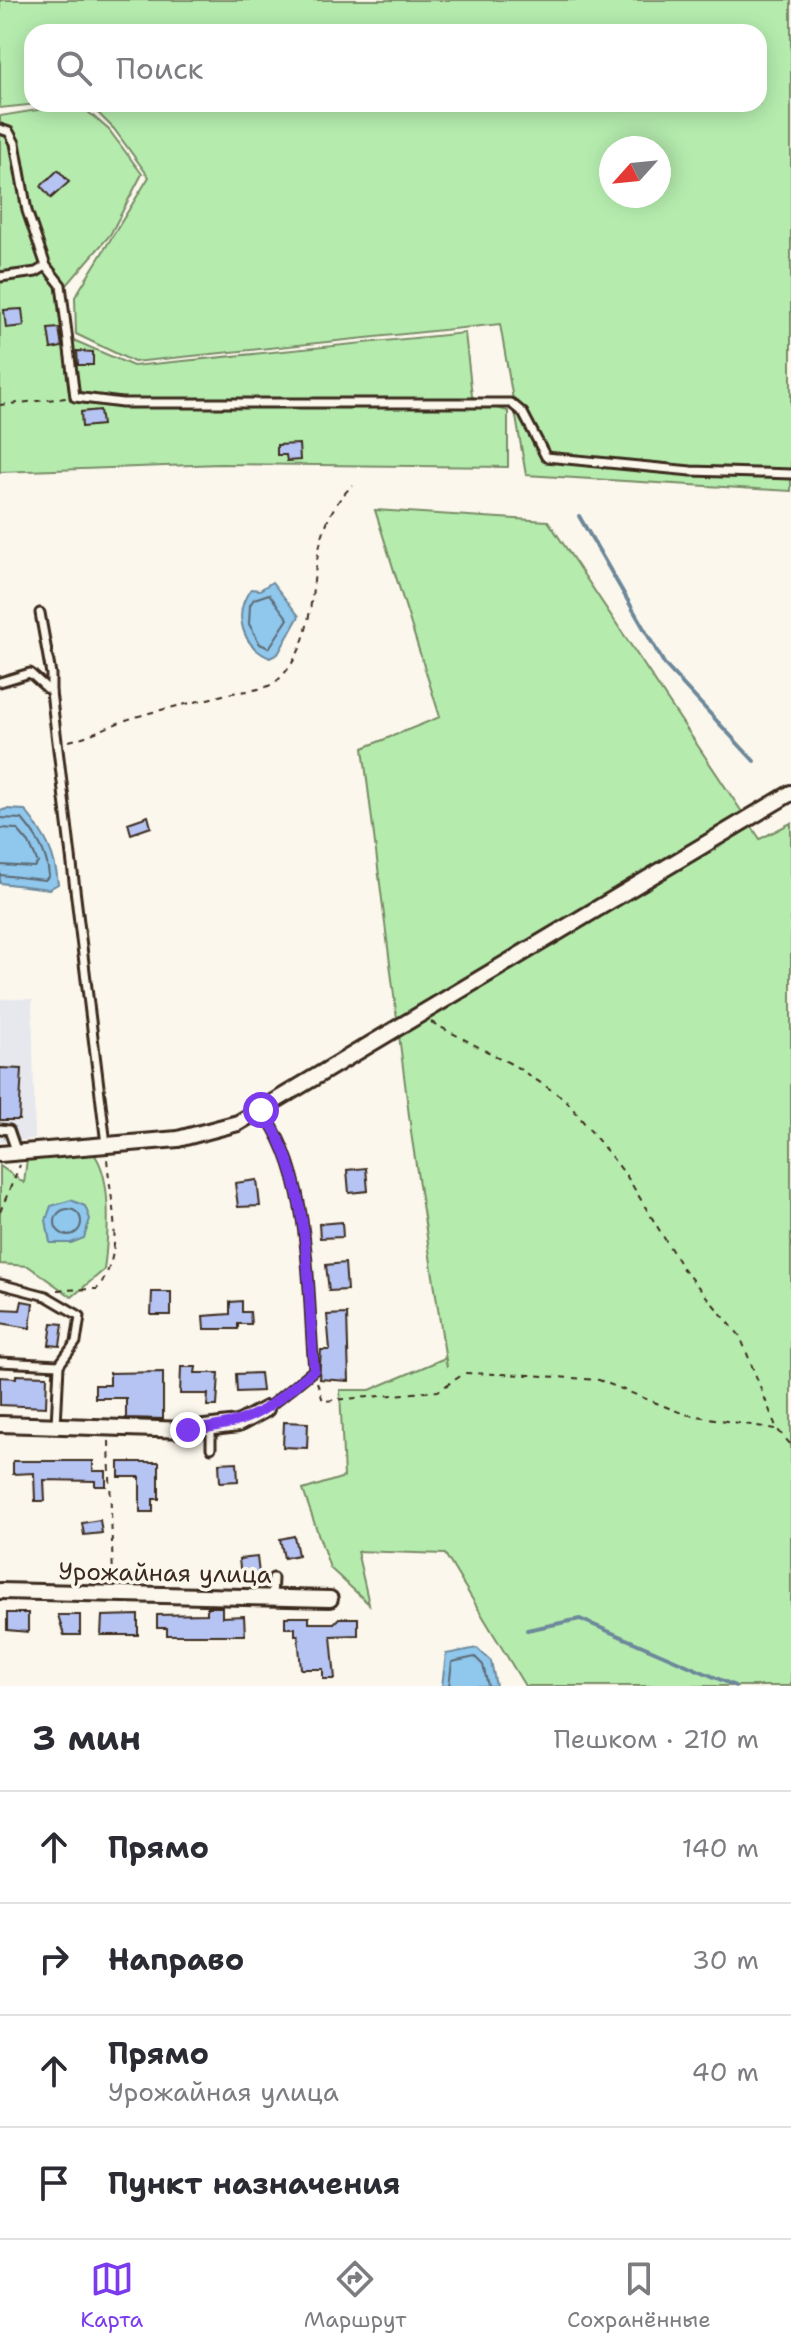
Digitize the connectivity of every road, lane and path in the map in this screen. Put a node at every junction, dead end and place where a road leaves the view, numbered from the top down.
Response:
1 (0, 129) edge
2 (46, 266) junction
3 (0, 277) edge
4 (75, 397) junction
5 (0, 405) edge
6 (791, 474) edge
7 (353, 485) dead end
8 (40, 613) dead end
9 (0, 682) edge
10 (51, 692) junction
11 (60, 743) junction
12 (791, 793) edge
13 (419, 1016) junction
14 (261, 1110) junction
15 (0, 1129) edge
16 (106, 1144) junction
17 (20, 1152) junction
18 (0, 1154) edge
19 (0, 1212) edge
20 (0, 1284) edge
21 (46, 1296) junction
22 (0, 1362) edge
23 (59, 1365) junction
24 (314, 1370) junction
25 (266, 1409) joint
26 (0, 1424) edge
27 (56, 1426) junction
28 (109, 1427) junction
29 (211, 1428) junction
30 (777, 1429) junction
31 (791, 1445) edge
32 (211, 1448) dead end
33 (273, 1578) dead end
34 (0, 1591) edge
35 (113, 1592) dead end
36 (272, 1598) junction
37 (330, 1599) dead end

1 - 2 lane
2 - 3 lane
2 - 4 lane
4 - 5 path
4 - 6 lane
7 - 11 path
8 - 10 lane
9 - 10 lane
10 - 11 lane
11 - 16 lane
12 - 13 street
13 - 14 street
13 - 30 path
14 - 16 street
14 - 24 lane
15 - 17 lane
16 - 17 street
16 - 21 path
17 - 18 street
17 - 19 path
20 - 21 lane
21 - 23 lane
22 - 23 lane
23 - 27 lane
24 - 25 lane
24 - 30 path
25 - 29 street
26 - 27 street
27 - 28 street
28 - 29 street
28 - 35 path
29 - 32 lane
30 - 31 path
33 - 36 lane
34 - 36 street, Урожайная улица
36 - 37 street, Урожайная улица

